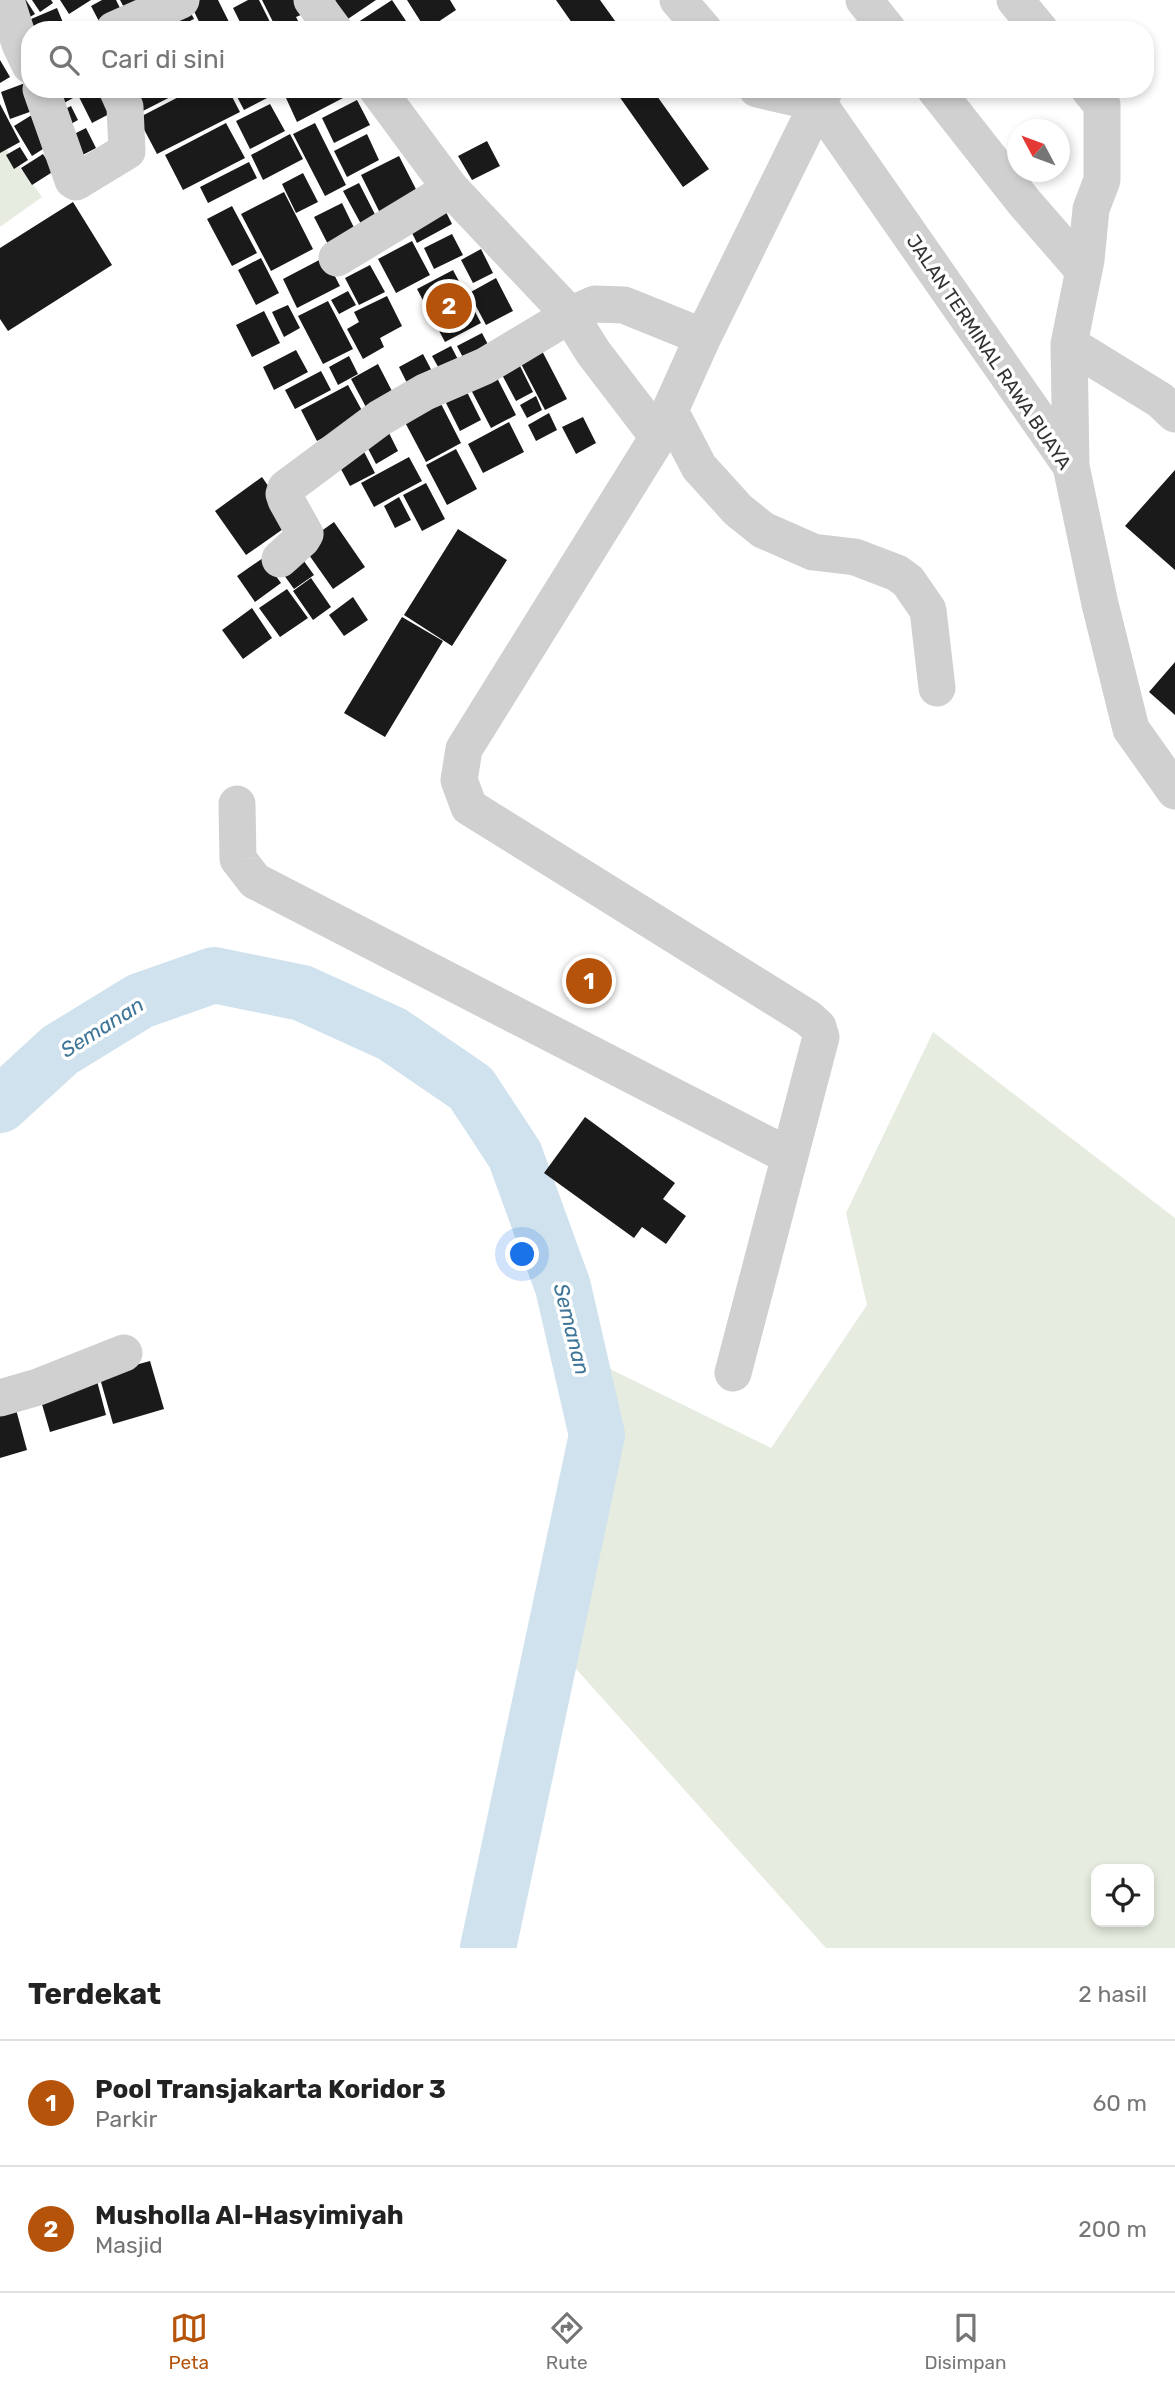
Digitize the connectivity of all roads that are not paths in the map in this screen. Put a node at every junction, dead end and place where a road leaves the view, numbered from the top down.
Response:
1 (6, 0) edge
2 (181, 0) edge
3 (312, 0) edge
4 (678, 0) edge
5 (863, 0) edge
6 (1015, 0) edge
7 (134, 21) edge
8 (327, 21) edge
9 (696, 21) edge
10 (855, 21) edge
11 (880, 21) edge
12 (1032, 21) edge
13 (21, 46) edge
14 (44, 98) edge
15 (121, 98) edge
16 (384, 98) edge
17 (820, 98) edge
18 (822, 98) edge
19 (942, 98) edge
20 (1096, 98) edge
21 (451, 189) junction
22 (337, 258) dead end
23 (1084, 271) junction
24 (570, 315) junction
25 (703, 337) junction
26 (1069, 344) junction
27 (1175, 414) edge
28 (664, 424) junction
29 (1071, 466) junction
30 (280, 559) dead end
31 (937, 688) dead end
32 (1175, 791) edge
33 (237, 804) dead end
34 (789, 1156) junction
35 (124, 1353) dead end
36 (733, 1373) dead end
37 (0, 1398) edge

1 - 13 street
2 - 7 street
3 - 8 street
4 - 9 street
5 - 10 street
5 - 11 street
6 - 12 street
14 - 15 street
16 - 21 street
17 - 25 street
18 - 29 street, JALAN TERMINAL RAWA BUAYA
19 - 23 street
20 - 23 street
21 - 22 street
21 - 24 street
23 - 26 street
24 - 25 street
24 - 28 street
24 - 30 street
25 - 28 street
26 - 27 street
26 - 29 street
28 - 31 street
28 - 34 street
29 - 32 street, JALAN TERMINAL RAWA BUAYA
33 - 34 street
34 - 36 street
35 - 37 street

